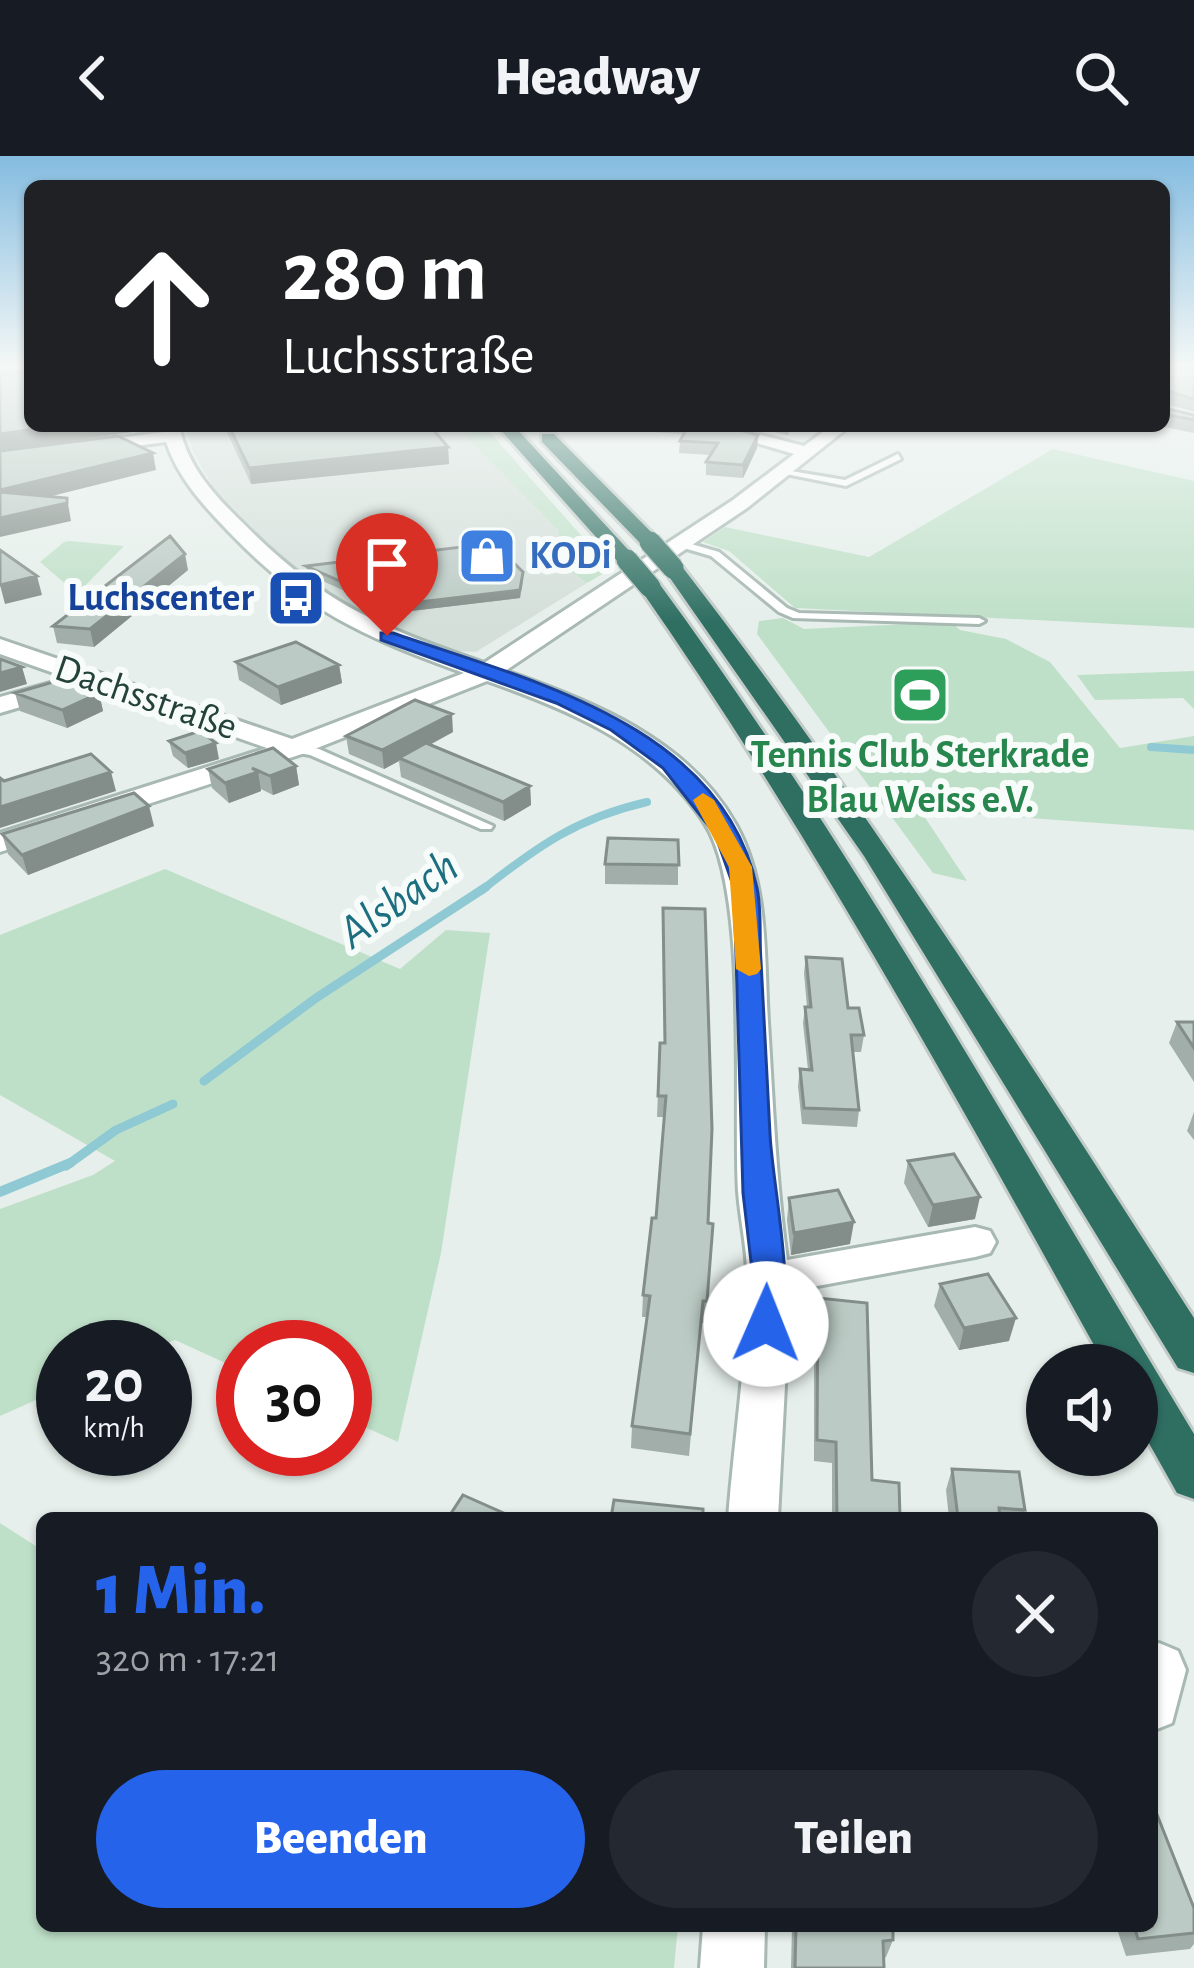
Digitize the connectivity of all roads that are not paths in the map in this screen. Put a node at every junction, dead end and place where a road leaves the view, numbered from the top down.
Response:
1 (39, 453) edge
2 (182, 453) edge
3 (529, 453) edge
4 (561, 453) edge
5 (809, 453) edge
6 (898, 457) dead end
7 (0, 459) edge
8 (785, 473) junction
9 (664, 560) junction
10 (979, 621) dead end
11 (0, 646) edge
12 (487, 672) junction
13 (89, 679) junction
14 (0, 705) edge
15 (292, 748) junction
16 (486, 826) dead end
17 (0, 844) edge
18 (974, 1242) dead end
19 (770, 1279) junction
20 (1116, 1344) edge
21 (1194, 1355) edge
22 (1158, 1416) edge
23 (1194, 1478) edge
24 (753, 1512) edge
25 (734, 1932) edge
26 (732, 1968) edge

1 - 7 street
2 - 12 street
3 - 9 highway, bridge
4 - 9 highway
5 - 8 street
6 - 8 lane
8 - 9 street
9 - 10 lane
9 - 12 street
9 - 20 highway
9 - 21 highway
11 - 13 street, Dachsstraße
12 - 15 street
12 - 19 street
13 - 14 street
13 - 15 street, Dachsstraße
15 - 16 lane
15 - 17 street
18 - 19 street
19 - 24 street
22 - 23 highway
25 - 26 street

